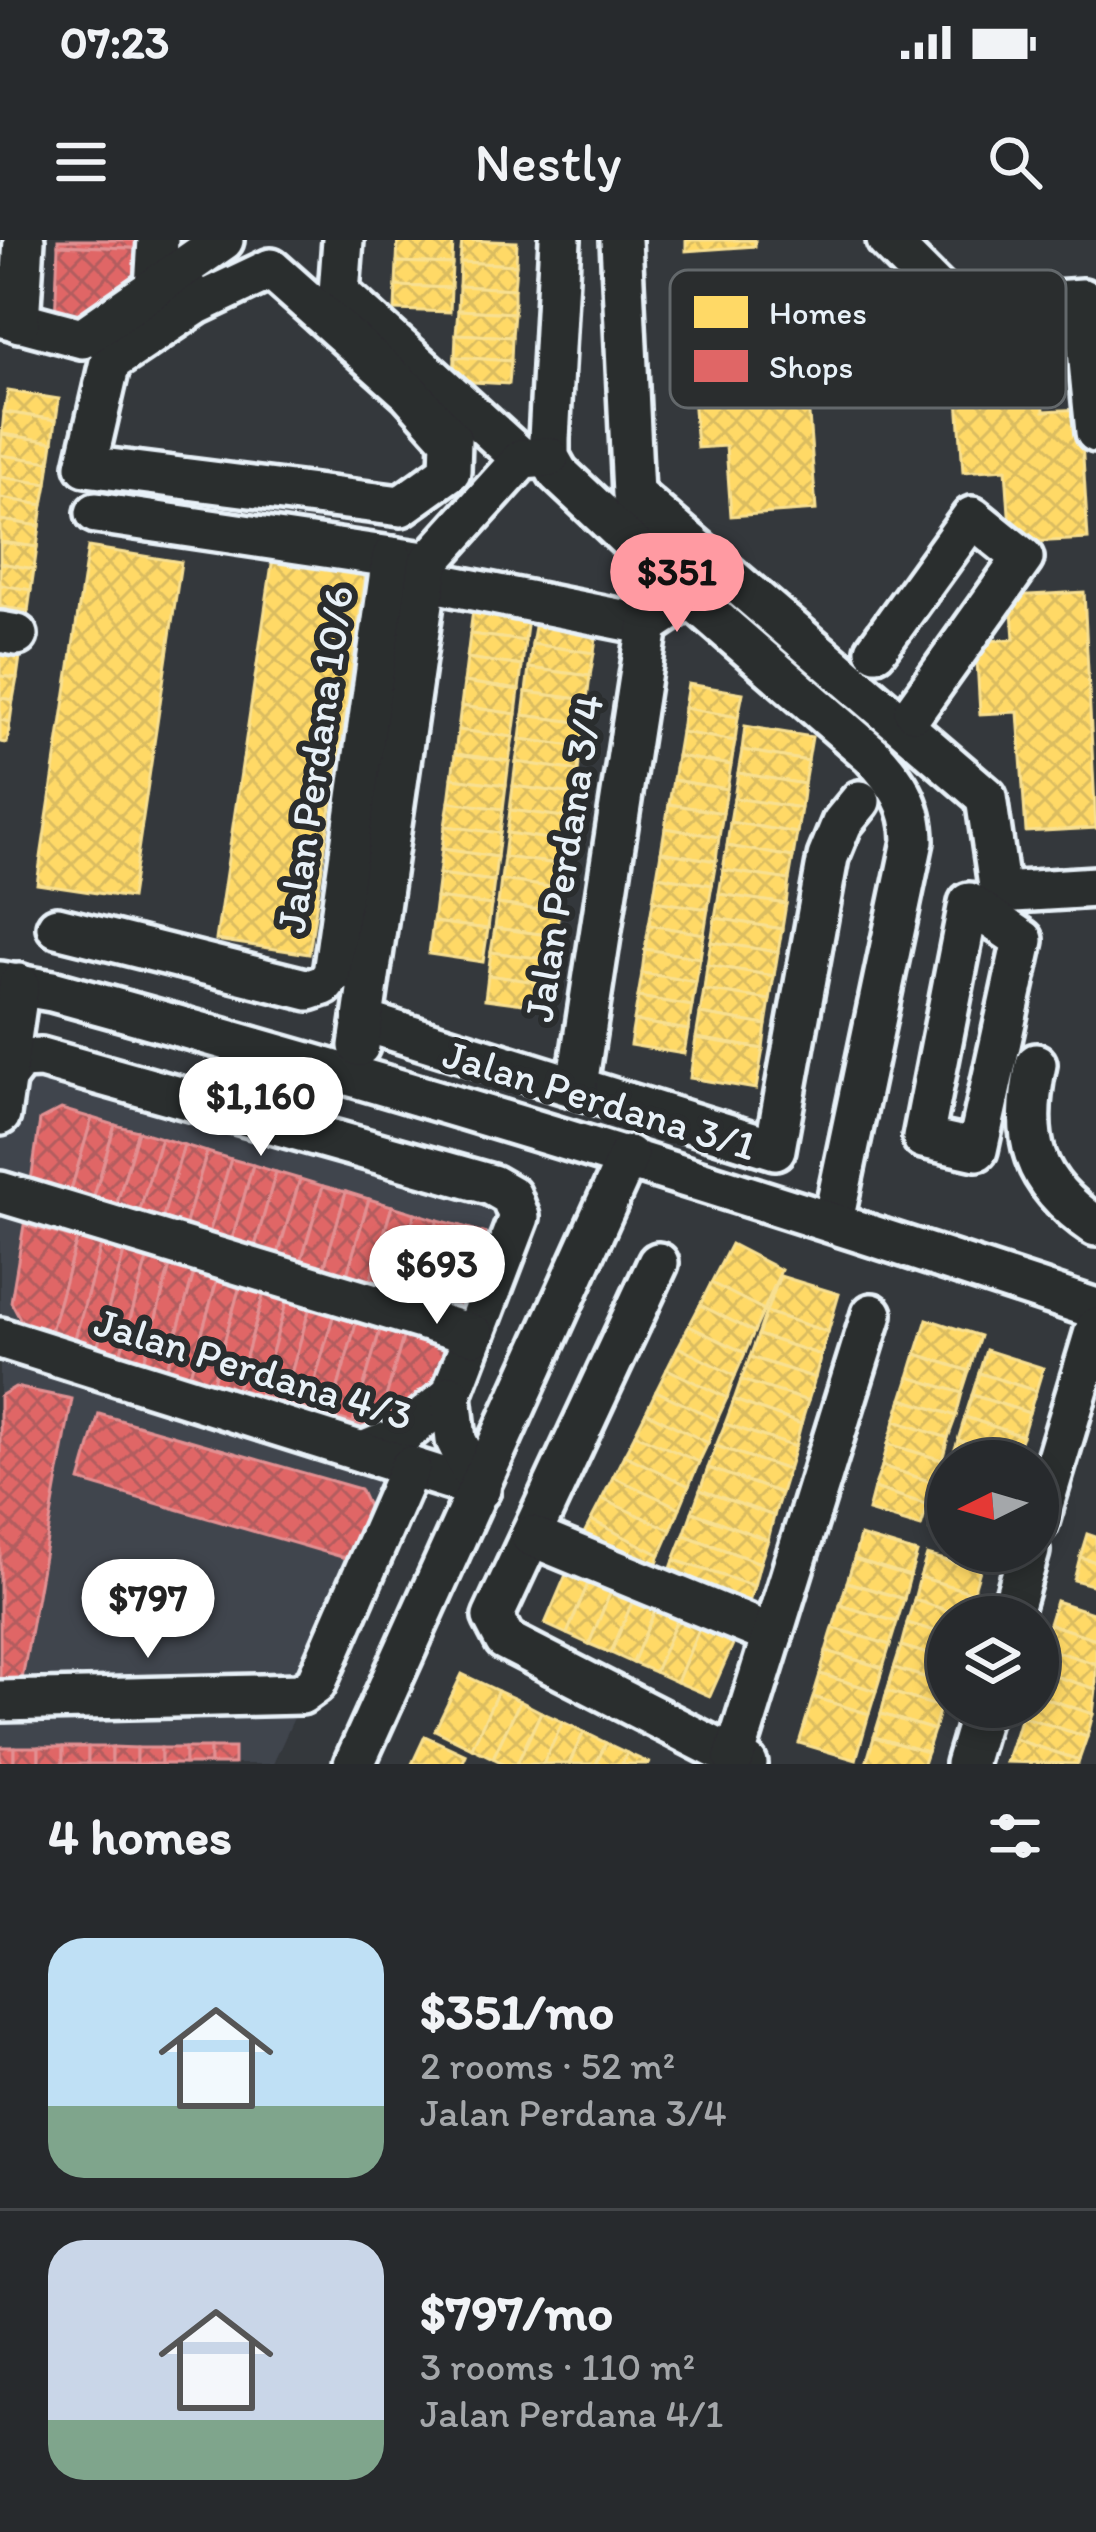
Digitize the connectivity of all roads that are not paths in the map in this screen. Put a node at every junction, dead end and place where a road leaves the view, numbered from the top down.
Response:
1 (23, 240) edge
2 (223, 240) edge
3 (343, 240) edge
4 (560, 240) edge
5 (621, 240) edge
6 (887, 240) edge
7 (917, 270) edge
8 (171, 276) edge
9 (1066, 300) edge
10 (10, 319) edge
11 (1096, 432) edge
12 (536, 458) junction
13 (97, 512) dead end
14 (416, 567) junction
15 (690, 597) junction
16 (648, 625) junction
17 (876, 650) junction
18 (837, 668) junction
19 (909, 723) junction
20 (872, 755) junction
21 (860, 801) dead end
22 (1096, 886) edge
23 (57, 927) dead end
24 (24, 986) edge
25 (876, 1018) junction
26 (363, 1021) junction
27 (943, 1029) junction
28 (1036, 1064) dead end
29 (11, 1069) edge
30 (356, 1074) junction
31 (577, 1085) junction
32 (628, 1156) junction
33 (0, 1192) edge
34 (833, 1221) junction
35 (1096, 1226) edge
36 (658, 1263) dead end
37 (1096, 1309) edge
38 (872, 1314) dead end
39 (1096, 1328) edge
40 (474, 1334) junction
41 (0, 1338) edge
42 (451, 1395) junction
43 (363, 1452) junction
44 (1059, 1452) edge
45 (410, 1467) junction
46 (480, 1489) junction
47 (531, 1536) junction
48 (772, 1635) junction
49 (0, 1701) edge
50 (977, 1728) edge
51 (741, 1761) edge
52 (354, 1764) edge
53 (966, 1764) edge

1 - 10 street
2 - 8 street
3 - 12 street
4 - 12 street
5 - 18 street
6 - 7 street
8 - 8 street
8 - 10 street
9 - 11 street
12 - 14 street
12 - 15 street
13 - 14 street, Jalan Perdana 10/6
14 - 16 street
14 - 23 street, Jalan Perdana 10/6
14 - 26 street
15 - 16 street
15 - 20 street
16 - 31 street, Jalan Perdana 3/4
17 - 18 street
17 - 19 street
17 - 19 street
18 - 19 street
19 - 20 street
19 - 22 street
20 - 25 street
21 - 31 street
24 - 29 street
24 - 30 street, Jalan Perdana 3/1
25 - 27 street
25 - 34 street
26 - 30 street
26 - 31 street
27 - 27 street
28 - 35 street
29 - 40 street
30 - 32 street, Jalan Perdana 3/1
32 - 34 street, Jalan Perdana 3/1
32 - 46 street
33 - 40 street
34 - 37 street, Jalan Perdana 3/1
36 - 47 street
38 - 48 street
39 - 44 street
40 - 42 street
41 - 43 street, Jalan Perdana 4/3
42 - 43 street
42 - 46 street
43 - 45 street, Jalan Perdana 4/3
45 - 46 street, Jalan Perdana 4/3
45 - 49 street
46 - 52 street
47 - 48 street
47 - 51 street
48 - 51 street
50 - 53 street

